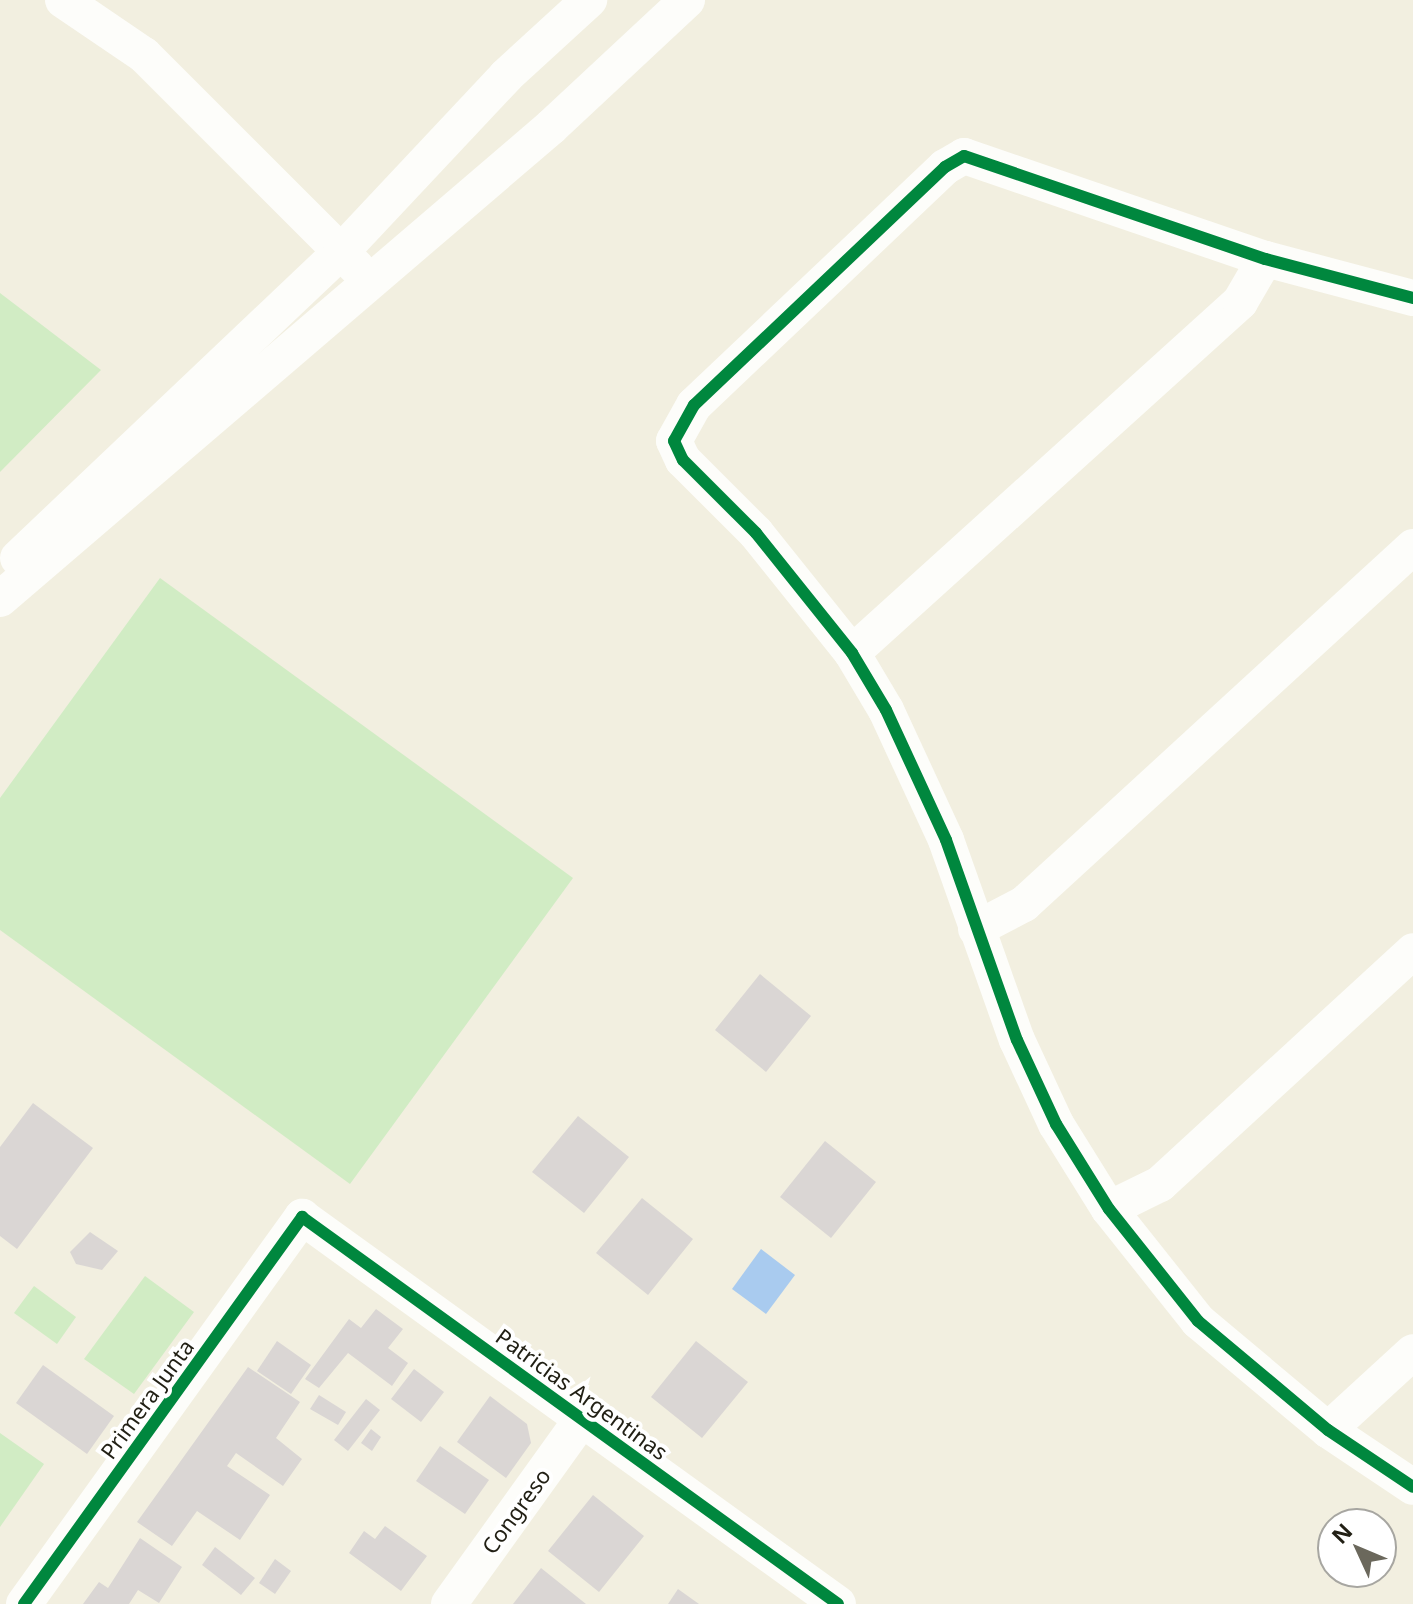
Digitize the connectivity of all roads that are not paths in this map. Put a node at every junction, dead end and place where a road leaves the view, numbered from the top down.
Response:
1 (63, 0) edge
2 (589, 0) edge
3 (687, 0) edge
4 (341, 252) junction
5 (1265, 259) junction
6 (369, 280) junction
7 (1413, 298) edge
8 (1413, 547) edge
9 (0, 576) edge
10 (0, 599) edge
11 (852, 653) junction
12 (976, 929) junction
13 (1413, 951) edge
14 (1109, 1209) junction
15 (302, 1217) joint
16 (1413, 1352) edge
17 (582, 1419) junction
18 (1328, 1430) junction
19 (1413, 1487) edge
20 (24, 1604) edge
21 (449, 1604) edge
22 (838, 1604) edge

1 - 4 street
2 - 4 street
3 - 6 street
4 - 6 street
4 - 9 street
5 - 7 street
5 - 11 street
5 - 11 street
6 - 10 street
8 - 12 street
11 - 12 street
12 - 14 street
13 - 14 street
14 - 18 street
15 - 17 street, Patricias Argentinas
15 - 20 street, Primera Junta
16 - 18 street
17 - 21 street, Congreso
17 - 22 street, Patricias Argentinas
18 - 19 street

